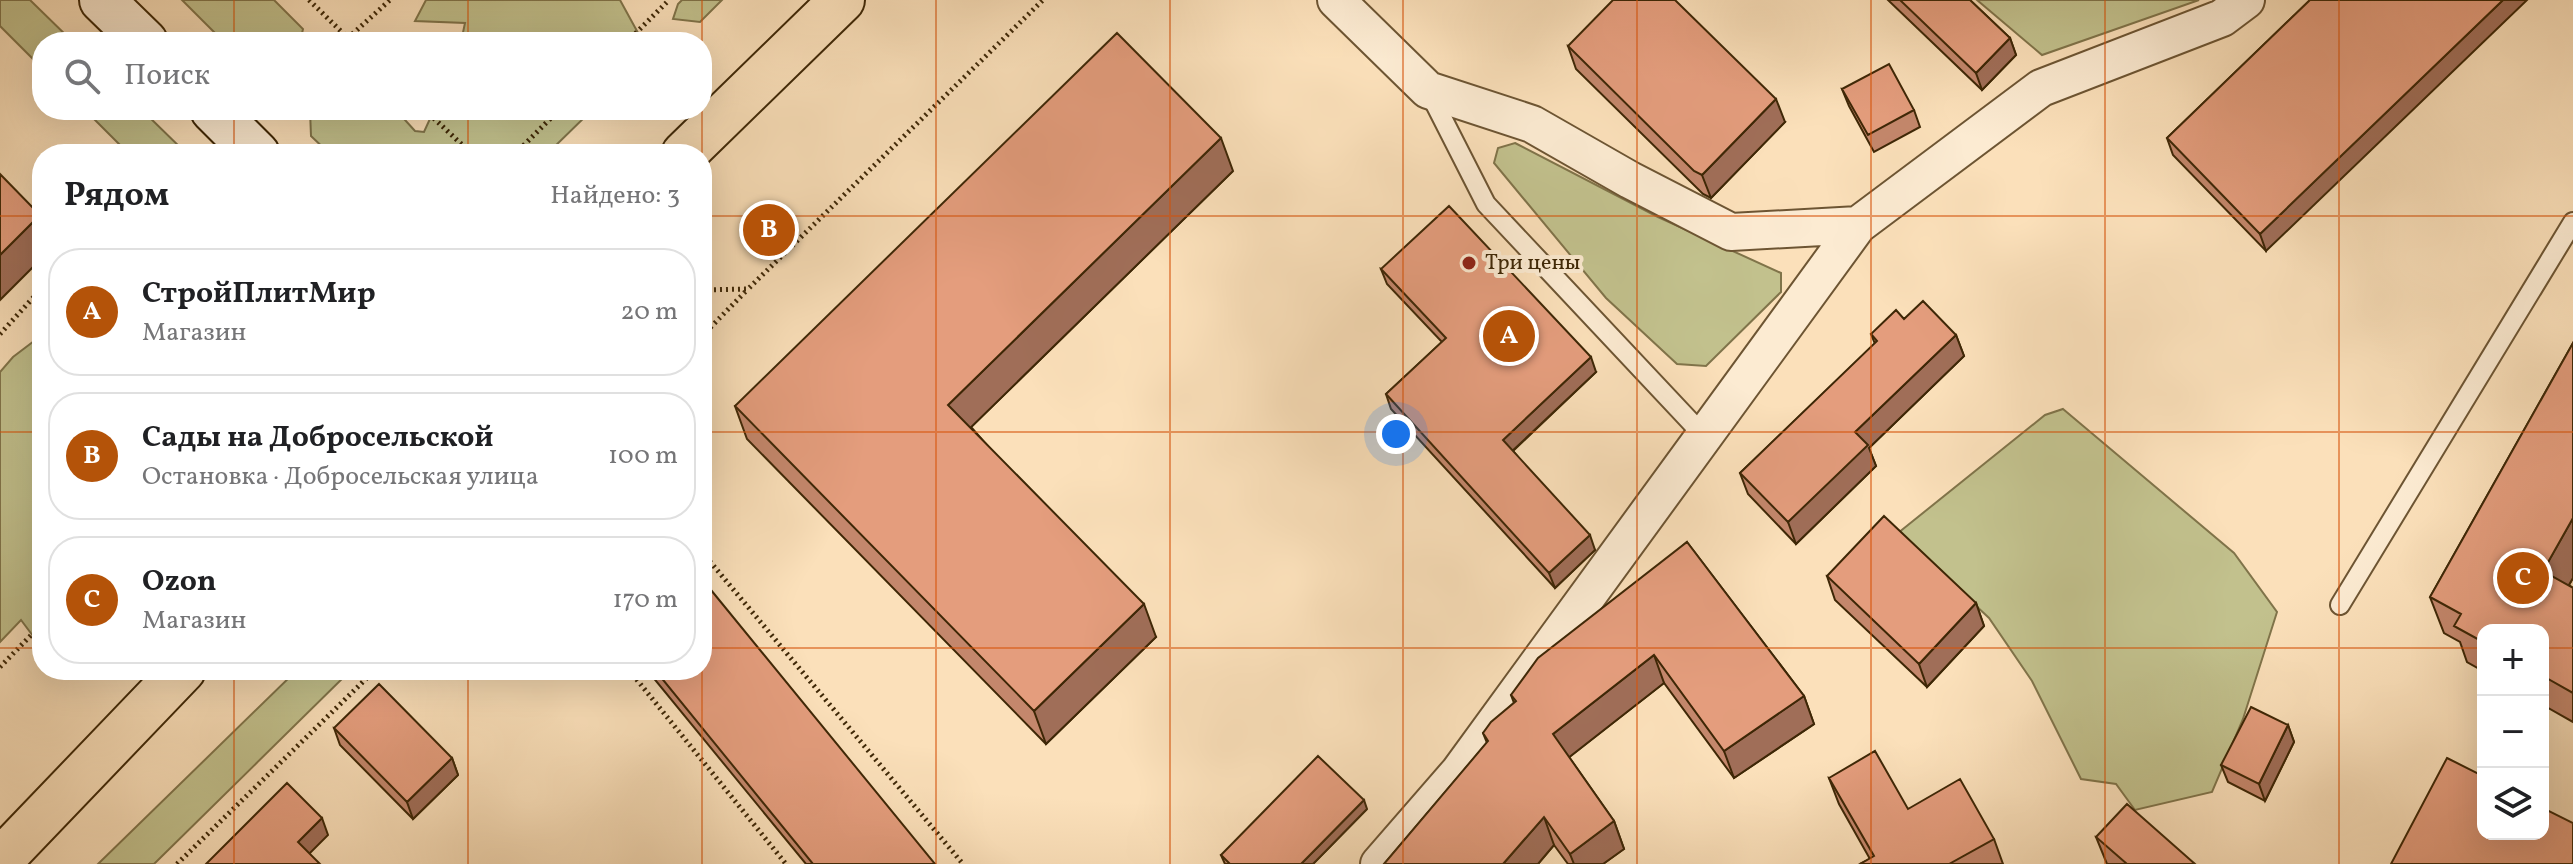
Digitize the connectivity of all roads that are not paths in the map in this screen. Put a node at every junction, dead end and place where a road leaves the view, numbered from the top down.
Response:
1 (102, 0) edge
2 (842, 0) edge
3 (1336, 0) edge
4 (2246, 0) edge
5 (135, 32) edge
6 (1428, 90) junction
7 (223, 120) edge
8 (247, 144) edge
9 (694, 144) edge
10 (2573, 222) edge
11 (1858, 225) junction
12 (1704, 436) junction
13 (2340, 605) dead end
14 (173, 680) edge
15 (0, 861) edge
16 (1379, 864) edge

1 - 5 main road
2 - 9 main road
3 - 6 street
4 - 11 street
6 - 11 street
6 - 12 lane
7 - 8 main road
10 - 13 lane
11 - 12 street
12 - 16 street
14 - 15 main road

